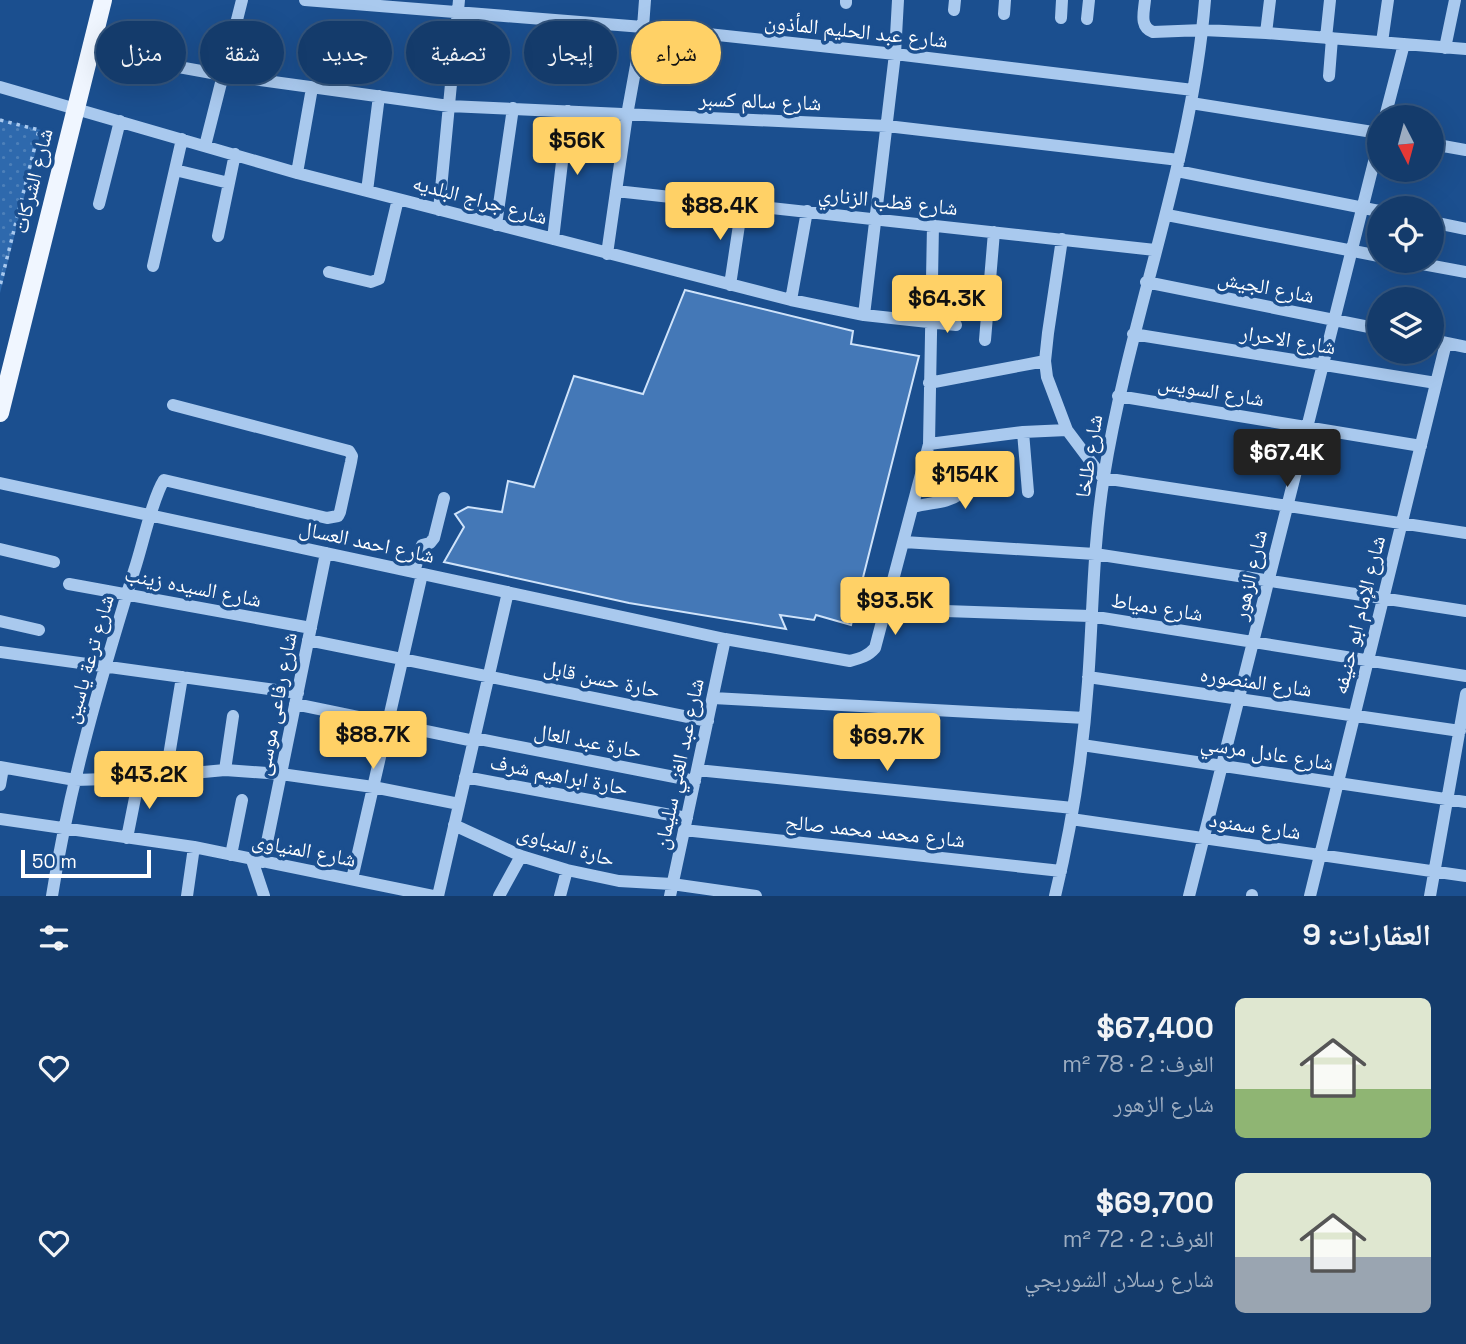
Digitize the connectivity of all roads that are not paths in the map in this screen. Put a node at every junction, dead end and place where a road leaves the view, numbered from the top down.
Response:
1 (103, 0) edge
2 (242, 0) edge
3 (305, 0) edge
4 (645, 0) edge
5 (898, 0) edge
6 (1005, 0) edge
7 (1062, 0) edge
8 (1089, 0) edge
9 (1145, 0) edge
10 (1205, 0) edge
11 (1270, 0) edge
12 (1331, 0) edge
13 (1388, 0) edge
14 (1455, 0) edge
15 (459, 6) edge
16 (1004, 14) dead end
17 (1061, 18) dead end
18 (1087, 19) dead end
19 (237, 21) edge
20 (643, 21) edge
21 (631, 26) edge
22 (1203, 30) junction
23 (1266, 33) junction
24 (721, 35) edge
25 (1329, 38) junction
26 (1382, 42) junction
27 (1404, 44) junction
28 (1445, 48) junction
29 (1466, 49) edge
30 (90, 51) junction
31 (895, 54) junction
32 (200, 71) edge
33 (1329, 76) dead end
34 (221, 84) edge
35 (284, 84) edge
36 (633, 84) edge
37 (0, 87) edge
38 (313, 88) junction
39 (379, 96) junction
40 (1192, 97) junction
41 (1388, 105) edge
42 (449, 106) junction
43 (74, 108) junction
44 (513, 108) junction
45 (568, 111) junction
46 (627, 114) junction
47 (120, 121) junction
48 (887, 126) junction
49 (1367, 131) edge
50 (182, 139) junction
51 (205, 146) junction
52 (1444, 146) edge
53 (1466, 150) edge
54 (235, 154) junction
55 (1178, 166) junction
56 (174, 170) junction
57 (297, 173) junction
58 (1369, 182) edge
59 (229, 183) junction
60 (366, 191) junction
61 (616, 191) junction
62 (398, 199) junction
63 (99, 204) dead end
64 (742, 205) junction
65 (1362, 208) junction
66 (1367, 209) edge
67 (439, 210) junction
68 (807, 212) junction
69 (1167, 215) junction
70 (875, 219) junction
71 (1444, 224) edge
72 (496, 225) junction
73 (933, 225) junction
74 (1466, 229) edge
75 (994, 232) junction
76 (218, 236) dead end
77 (553, 239) junction
78 (1062, 240) junction
79 (1155, 250) junction
80 (1352, 250) junction
81 (1367, 253) edge
82 (607, 254) junction
83 (153, 266) dead end
84 (1444, 268) edge
85 (329, 272) dead end
86 (1466, 272) edge
87 (1146, 282) junction
88 (730, 285) junction
89 (791, 300) junction
90 (864, 315) junction
91 (1334, 320) junction
92 (931, 324) junction
93 (956, 325) dead end
94 (1367, 327) edge
95 (1133, 334) junction
96 (985, 340) dead end
97 (1444, 342) edge
98 (1447, 343) junction
99 (1466, 347) edge
100 (1045, 361) junction
101 (1322, 365) junction
102 (929, 383) junction
103 (1436, 383) junction
104 (1118, 396) junction
105 (173, 405) dead end
106 (0, 413) edge
107 (1307, 427) junction
108 (1067, 430) junction
109 (1023, 432) junction
110 (929, 444) junction
111 (1421, 446) junction
112 (971, 467) dead end
113 (1103, 478) junction
114 (0, 483) edge
115 (1028, 492) dead end
116 (444, 498) dead end
117 (1287, 506) junction
118 (914, 507) junction
119 (152, 516) junction
120 (1402, 523) junction
121 (1466, 533) edge
122 (904, 542) junction
123 (0, 549) edge
124 (326, 553) junction
125 (1095, 554) junction
126 (54, 562) dead end
127 (418, 573) junction
128 (1268, 580) junction
129 (69, 584) dead end
130 (508, 592) junction
131 (127, 594) junction
132 (1383, 598) junction
133 (887, 609) junction
134 (1466, 611) edge
135 (1090, 616) junction
136 (0, 621) edge
137 (39, 630) dead end
138 (309, 634) junction
139 (725, 639) junction
140 (1254, 642) junction
141 (0, 652) edge
142 (402, 659) junction
143 (1368, 660) junction
144 (107, 666) junction
145 (489, 675) junction
146 (1466, 676) edge
147 (182, 677) junction
148 (1088, 677) junction
149 (1466, 694) edge
150 (713, 698) junction
151 (296, 699) junction
152 (1239, 699) junction
153 (1464, 715) edge
154 (233, 716) dead end
155 (1355, 716) junction
156 (1085, 718) junction
157 (708, 721) junction
158 (388, 723) junction
159 (1460, 731) junction
160 (474, 740) junction
161 (1082, 744) junction
162 (1222, 766) junction
163 (1, 768) edge
164 (225, 770) junction
165 (166, 774) junction
166 (281, 774) junction
167 (696, 775) junction
168 (466, 776) junction
169 (139, 778) junction
170 (75, 780) junction
171 (1338, 783) junction
172 (0, 785) edge
173 (373, 788) junction
174 (242, 800) dead end
175 (1447, 800) junction
176 (1466, 802) edge
177 (459, 804) junction
178 (1072, 813) junction
179 (0, 819) edge
180 (686, 824) junction
181 (454, 825) junction
182 (62, 829) junction
183 (127, 838) junction
184 (1203, 838) junction
185 (194, 847) junction
186 (231, 855) junction
187 (1320, 855) junction
188 (521, 856) junction
189 (258, 861) junction
190 (567, 870) junction
191 (1061, 871) junction
192 (1434, 872) junction
193 (1466, 876) edge
194 (352, 879) junction
195 (671, 890) edge
196 (413, 894) edge
197 (52, 896) edge
198 (187, 896) edge
199 (264, 896) edge
200 (436, 896) edge
201 (499, 896) edge
202 (560, 896) edge
203 (756, 896) edge
204 (1055, 896) edge
205 (1189, 896) edge
206 (1310, 896) edge
207 (1430, 896) edge

1 - 30 main road, شارع الشركات
2 - 19 street
3 - 15 street, شارع عبد الحليم المأذون
4 - 20 street
5 - 31 street
6 - 16 street
7 - 17 street
8 - 18 street
9 - 22 street
10 - 22 street, شارع طلخا
11 - 23 street
12 - 25 street
13 - 26 street
14 - 28 street
15 - 21 street, شارع عبد الحليم المأذون
15 - 42 street
22 - 23 street
22 - 40 street, شارع طلخا
23 - 25 street
24 - 31 street, شارع عبد الحليم المأذون
25 - 26 street
25 - 33 street
26 - 27 street
27 - 28 street
27 - 41 street
28 - 29 street
30 - 32 street, شارع سالم كسبر
30 - 43 main road, شارع الشركات
31 - 40 street, شارع عبد الحليم المأذون
31 - 48 street
34 - 51 street
35 - 38 street, شارع سالم كسبر
36 - 46 street
37 - 43 street, شارع جراج البلديه
38 - 39 street, شارع سالم كسبر
38 - 57 street
39 - 42 street, شارع سالم كسبر
39 - 60 street
40 - 49 street, شارع عبد الحليم المأذون
40 - 55 street, شارع طلخا
42 - 44 street, شارع سالم كسبر
42 - 67 street
43 - 47 street, شارع جراج البلديه
43 - 106 main road, شارع الشركات
44 - 45 street, شارع سالم كسبر
44 - 72 street
45 - 46 street, شارع سالم كسبر
45 - 77 street
46 - 48 street, شارع سالم كسبر
46 - 61 street
47 - 50 street, شارع جراج البلديه
47 - 63 street
48 - 55 street, شارع سالم كسبر
48 - 70 street
50 - 51 street, شارع جراج البلديه
50 - 56 street
51 - 54 street, شارع جراج البلديه
52 - 53 street
54 - 57 street, شارع جراج البلديه
54 - 59 street
55 - 65 street, شارع سالم كسبر
55 - 69 street, شارع طلخا
56 - 59 street
56 - 83 street
57 - 60 street, شارع جراج البلديه
58 - 65 street, شارع الزهور
59 - 76 street
60 - 62 street, شارع جراج البلديه
61 - 64 street, شارع قطب الزناري
61 - 82 street
62 - 67 street, شارع جراج البلديه
62 - 85 street
64 - 68 street, شارع قطب الزناري
64 - 88 street
65 - 66 street, شارع سالم كسبر
65 - 80 street, شارع الزهور
67 - 72 street, شارع جراج البلديه
68 - 70 street, شارع قطب الزناري
68 - 89 street
69 - 79 street, شارع طلخا
69 - 80 street
70 - 73 street, شارع قطب الزناري
70 - 90 street
71 - 74 street
72 - 77 street, شارع جراج البلديه
73 - 75 street, شارع قطب الزناري
73 - 92 street, شارع احمد العسال
75 - 78 street, شارع قطب الزناري
75 - 96 street
77 - 82 street, شارع جراج البلديه
78 - 79 street, شارع قطب الزناري
78 - 100 street
79 - 87 street, شارع طلخا
80 - 81 street
80 - 91 street, شارع الزهور
82 - 88 street, شارع جراج البلديه
84 - 86 street
87 - 91 street, شارع الجيش
87 - 95 street, شارع طلخا
88 - 89 street, شارع جراج البلديه
89 - 90 street, شارع جراج البلديه
90 - 92 street, شارع جراج البلديه
91 - 94 street, شارع الجيش
91 - 101 street, شارع الزهور
92 - 93 street, شارع جراج البلديه
92 - 102 street, شارع احمد العسال
95 - 101 street, شارع الاحرار
95 - 104 street, شارع طلخا
97 - 98 street
98 - 99 street
98 - 103 street, شارع الإمام ابو حنيفه
100 - 102 street
100 - 108 street
101 - 103 street, شارع الاحرار
101 - 107 street, شارع الزهور
102 - 110 street, شارع احمد العسال
103 - 111 street, شارع الإمام ابو حنيفه
104 - 107 street, شارع السويس
104 - 113 street, شارع طلخا
105 - 119 street, شارع ترعة ياسين
107 - 111 street, شارع السويس
107 - 117 street, شارع الزهور
108 - 109 street
108 - 113 street
109 - 110 street
109 - 115 street
110 - 118 street, شارع احمد العسال
111 - 120 street, شارع الإمام ابو حنيفه
112 - 118 street
113 - 117 street
113 - 125 street, شارع طلخا
114 - 119 street, شارع احمد العسال
116 - 127 street
117 - 120 street
117 - 128 street, شارع الزهور
118 - 122 street, شارع احمد العسال
119 - 124 street, شارع احمد العسال
119 - 131 street, شارع ترعة ياسين
120 - 121 street
120 - 132 street, شارع الإمام ابو حنيفه
122 - 125 street
122 - 133 street, شارع احمد العسال
123 - 126 street
124 - 127 street, شارع احمد العسال
124 - 138 street, شارع رفاعى موسى
125 - 128 street
125 - 135 street, شارع طلخا
127 - 130 street, شارع احمد العسال
127 - 142 street
128 - 132 street
128 - 140 street, شارع الزهور
129 - 131 street, شارع السيده زينب
130 - 139 street, شارع احمد العسال
130 - 145 street
131 - 138 street, شارع السيده زينب
131 - 144 street, شارع ترعة ياسين
132 - 134 street
132 - 143 street, شارع الإمام ابو حنيفه
133 - 135 street, شارع دمياط
133 - 139 street, شارع احمد العسال
135 - 140 street, شارع دمياط
135 - 148 street, شارع طلخا
136 - 137 street
138 - 142 street, شارع السيده زينب
138 - 151 street, شارع رفاعى موسى
139 - 150 street, شارع عبد الغني سليمان
140 - 143 street, شارع دمياط
140 - 152 street, شارع الزهور
141 - 144 street, حارة عبد العال
142 - 145 street, حارة حسن قابل
142 - 158 street
143 - 146 street, شارع دمياط
143 - 155 street, شارع الإمام ابو حنيفه
144 - 147 street, حارة عبد العال
144 - 170 street, شارع ترعة ياسين
145 - 157 street, حارة حسن قابل
145 - 160 street
147 - 151 street, حارة عبد العال
147 - 165 street
148 - 152 street, شارع المنصوره
148 - 156 street, شارع طلخا
149 - 153 street
150 - 156 street
150 - 157 street, شارع عبد الغني سليمان
151 - 158 street, حارة عبد العال
151 - 166 street, شارع رفاعى موسى
152 - 155 street, شارع المنصوره
152 - 162 street, شارع الزهور
153 - 159 street
154 - 164 street
155 - 159 street, شارع المنصوره
155 - 171 street, شارع الإمام ابو حنيفه
156 - 161 street, شارع طلخا
157 - 167 street, شارع عبد الغني سليمان
158 - 160 street, حارة عبد العال
158 - 173 street
159 - 175 street
160 - 167 street, حارة عبد العال
160 - 168 street
161 - 162 street, شارع عادل مرسي
161 - 178 street, شارع طلخا
162 - 171 street, شارع عادل مرسي
162 - 184 street, شارع الزهور
163 - 170 street
163 - 172 street
164 - 165 street
164 - 166 street
165 - 169 street
166 - 173 street
166 - 189 street, شارع رفاعى موسى
167 - 178 street, حارة عبد العال
167 - 180 street, شارع عبد الغني سليمان
168 - 177 street
168 - 180 street, حارة ابراهيم شرف
169 - 170 street
169 - 183 street
170 - 182 street, شارع ترعة ياسين
171 - 175 street, شارع عادل مرسي
171 - 187 street, شارع الإمام ابو حنيفه
173 - 177 street
173 - 194 street
174 - 186 street
175 - 176 street, شارع عادل مرسي
175 - 192 street
177 - 181 street
178 - 184 street, شارع سمنود
178 - 191 street, شارع طلخا
179 - 182 street, شارع المنياوى
180 - 191 street, شارع محمد محمد صالح
180 - 195 street, شارع عبد الغني سليمان
181 - 188 street, حارة المنياوى
181 - 200 street
182 - 183 street, شارع المنياوى
182 - 197 street, شارع ترعة ياسين
183 - 185 street, شارع المنياوى
184 - 187 street, شارع سمنود
184 - 205 street, شارع الزهور
185 - 186 street, شارع المنياوى
185 - 198 street
186 - 189 street, شارع المنياوى
187 - 192 street, شارع سمنود
187 - 206 street, شارع الإمام ابو حنيفه
188 - 190 street, حارة المنياوى
188 - 201 street
189 - 194 street, شارع المنياوى
189 - 199 street
190 - 195 street, حارة المنياوى
190 - 202 street
191 - 204 street, شارع طلخا
192 - 193 street, شارع سمنود
192 - 207 street
194 - 196 street, شارع المنياوى
195 - 203 street, حارة المنياوى
196 - 200 street, شارع المنياوى

